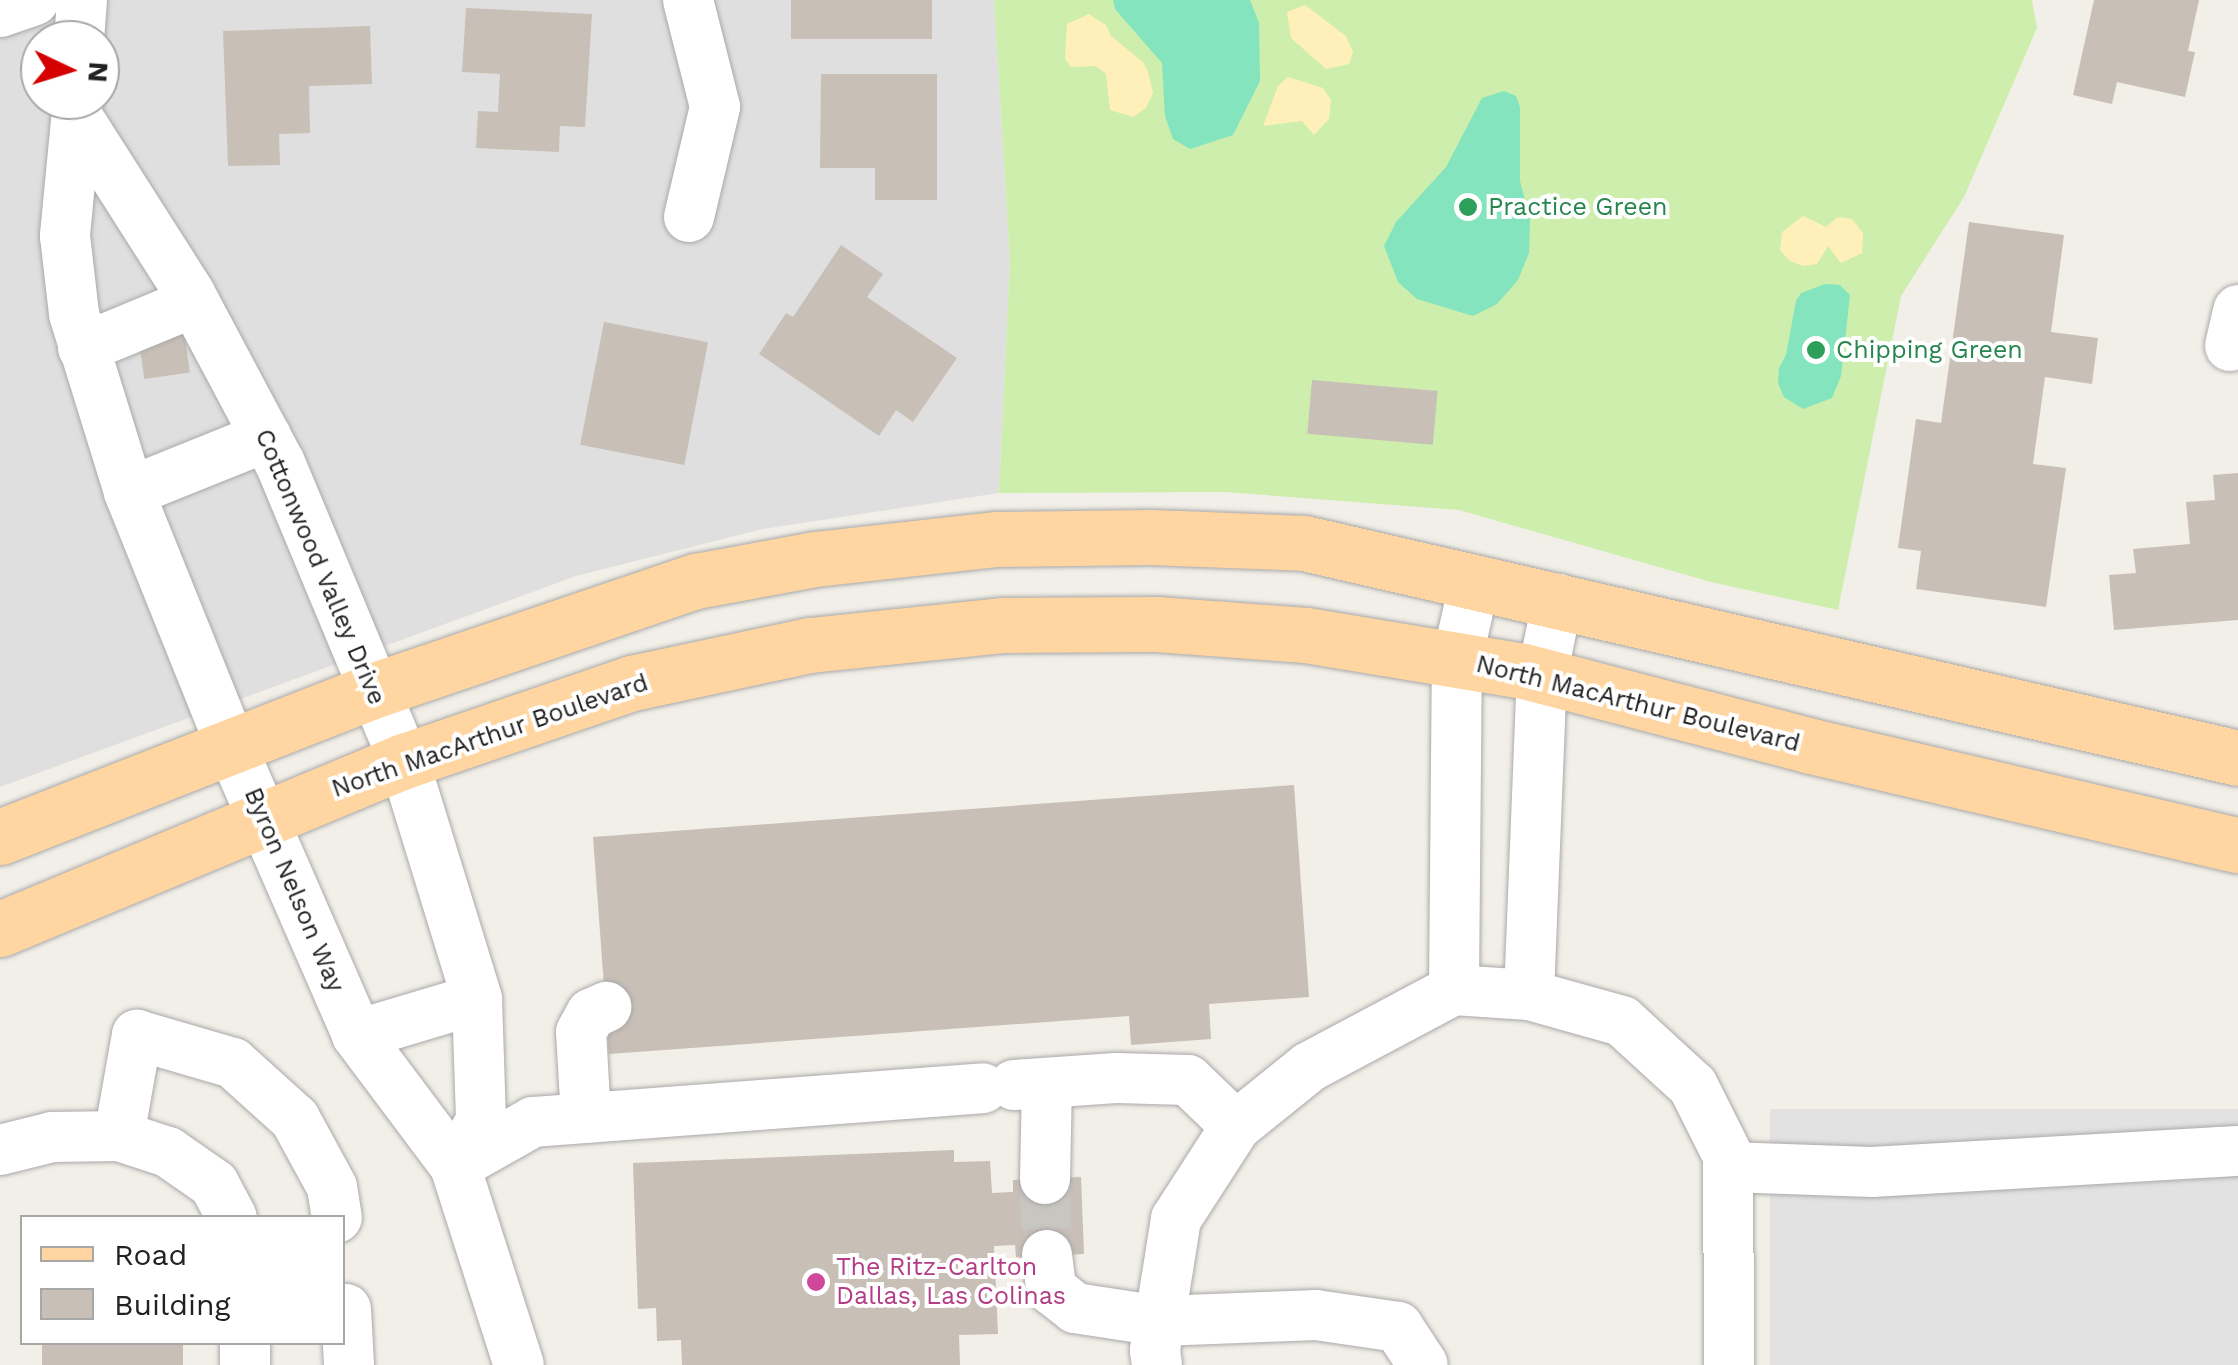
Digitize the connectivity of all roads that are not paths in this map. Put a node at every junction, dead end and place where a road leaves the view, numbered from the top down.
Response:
1 (34, 0) edge
2 (688, 0) edge
3 (0, 12) edge
4 (77, 120) edge
5 (85, 120) edge
6 (689, 217) dead end
7 (194, 302) junction
8 (83, 348) junction
9 (266, 436) junction
10 (129, 492) junction
11 (1475, 581) junction
12 (1558, 599) junction
13 (1456, 660) junction
14 (1542, 676) junction
15 (372, 691) junction
16 (230, 746) junction
17 (2238, 758) edge
18 (404, 761) junction
19 (264, 820) junction
20 (0, 836) edge
21 (2238, 845) edge
22 (0, 929) edge
23 (1454, 990) junction
24 (1529, 995) junction
25 (476, 998) junction
26 (606, 1007) dead end
27 (356, 1034) junction
28 (1015, 1085) junction
29 (586, 1118) junction
30 (1236, 1126) junction
31 (120, 1136) junction
32 (0, 1150) edge
33 (2238, 1150) edge
34 (455, 1166) junction
35 (1728, 1167) junction
36 (1045, 1178) tunnel mouth
37 (230, 1215) edge
38 (336, 1215) edge
39 (1046, 1256) tunnel mouth
40 (345, 1301) edge
41 (1158, 1343) edge
42 (349, 1365) edge
43 (519, 1365) edge
44 (1424, 1365) edge
45 (1729, 1365) edge

1 - 3 street
2 - 6 street
4 - 8 street, Cottonwood Valley Drive
5 - 7 street, Cottonwood Valley Drive
7 - 8 street
7 - 9 street, Cottonwood Valley Drive
8 - 10 street, Cottonwood Valley Drive
9 - 10 street
9 - 15 street, Cottonwood Valley Drive
10 - 16 street, Cottonwood Valley Drive
11 - 12 main road
11 - 13 street
11 - 15 main road
12 - 14 street
12 - 17 main road
13 - 14 main road, North MacArthur Boulevard
13 - 18 main road, North MacArthur Boulevard
13 - 23 street
14 - 21 main road, North MacArthur Boulevard
14 - 24 street
15 - 16 main road
15 - 18 street, Cottonwood Valley Drive
16 - 19 street, Byron Nelson Way
16 - 20 main road
18 - 19 main road, North MacArthur Boulevard
18 - 25 street
19 - 22 main road, North MacArthur Boulevard
19 - 27 street, Byron Nelson Way
23 - 24 street
23 - 30 street
24 - 35 street
25 - 27 street
25 - 34 street
26 - 29 street
27 - 34 street, Byron Nelson Way
28 - 29 street
28 - 30 street
28 - 36 street
29 - 34 street
30 - 41 street
31 - 32 street
31 - 37 street
31 - 38 street
33 - 35 street
34 - 43 street, Byron Nelson Way
35 - 45 street
39 - 41 street
40 - 42 street
41 - 44 street

